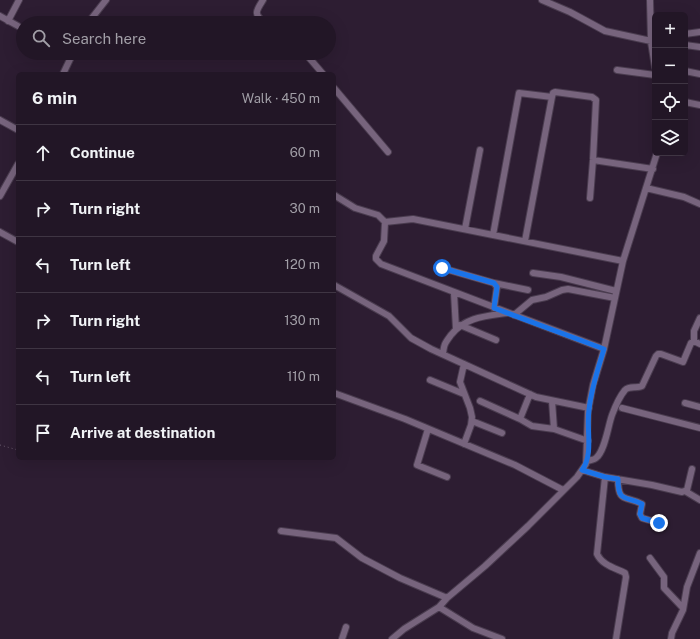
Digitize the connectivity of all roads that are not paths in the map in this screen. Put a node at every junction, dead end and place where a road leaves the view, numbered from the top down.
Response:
1 (19, 0) edge
2 (106, 0) edge
3 (263, 0) edge
4 (542, 0) edge
5 (650, 0) edge
6 (0, 16) edge
7 (93, 16) edge
8 (258, 16) edge
9 (8, 20) junction
10 (16, 25) edge
11 (700, 32) edge
12 (688, 34) edge
13 (652, 42) edge
14 (688, 45) edge
15 (700, 47) edge
16 (70, 60) edge
17 (311, 60) edge
18 (617, 70) dead end
19 (64, 72) edge
20 (321, 72) edge
21 (688, 72) edge
22 (700, 74) edge
23 (652, 75) edge
24 (336, 90) edge
25 (552, 98) junction
26 (688, 103) edge
27 (700, 105) edge
28 (1, 122) edge
29 (16, 129) edge
30 (480, 150) dead end
31 (388, 152) dead end
32 (656, 156) edge
33 (593, 160) junction
34 (16, 168) edge
35 (653, 169) junction
36 (646, 188) junction
37 (0, 196) edge
38 (336, 196) edge
39 (590, 198) dead end
40 (700, 204) edge
41 (385, 222) junction
42 (465, 229) junction
43 (0, 232) edge
44 (493, 235) junction
45 (16, 241) edge
46 (525, 241) junction
47 (622, 261) junction
48 (442, 268) dead end
49 (532, 273) dead end
50 (494, 283) junction
51 (336, 287) edge
52 (528, 290) dead end
53 (454, 293) junction
54 (615, 294) junction
55 (524, 306) junction
56 (494, 308) junction
57 (511, 314) junction
58 (700, 318) edge
59 (528, 320) junction
60 (458, 327) junction
61 (496, 340) dead end
62 (697, 342) edge
63 (444, 344) junction
64 (431, 349) junction
65 (604, 349) junction
66 (443, 354) junction
67 (464, 364) junction
68 (430, 380) dead end
69 (336, 394) edge
70 (464, 394) junction
71 (530, 394) junction
72 (480, 401) dead end
73 (552, 401) junction
74 (685, 403) dead end
75 (700, 407) edge
76 (589, 408) junction
77 (622, 408) dead end
78 (520, 419) junction
79 (472, 421) junction
80 (700, 428) edge
81 (428, 429) junction
82 (554, 429) junction
83 (502, 433) dead end
84 (588, 441) junction
85 (464, 444) junction
86 (587, 461) junction
87 (692, 469) dead end
88 (582, 470) junction
89 (447, 477) dead end
90 (605, 477) junction
91 (618, 479) junction
92 (563, 490) junction
93 (686, 491) junction
94 (700, 500) edge
95 (659, 523) dead end
96 (281, 531) dead end
97 (700, 553) edge
98 (650, 558) dead end
99 (447, 598) junction
100 (439, 606) junction
101 (684, 608) junction
102 (346, 627) dead end
103 (342, 639) edge
104 (392, 639) edge
105 (502, 639) edge
106 (616, 639) edge
107 (671, 639) edge

1 - 9 street
2 - 7 street
3 - 8 street
4 - 13 street
5 - 13 street
6 - 9 street
9 - 10 street
11 - 12 street
14 - 15 street
16 - 19 street
17 - 20 street
18 - 23 street
21 - 22 street
24 - 31 street
25 - 33 street
25 - 44 street
25 - 46 street
26 - 27 street
28 - 29 street
30 - 42 street
32 - 35 street
33 - 35 street
33 - 39 street
34 - 37 street
35 - 36 street
36 - 40 street
36 - 47 street
38 - 41 street
41 - 42 street
41 - 53 street
42 - 44 street
43 - 45 street
44 - 46 street
46 - 47 street
47 - 54 street
48 - 50 street
49 - 54 street
50 - 52 street
50 - 56 street
51 - 64 street
53 - 56 street
53 - 60 street
54 - 55 street
54 - 65 street
55 - 57 street
55 - 59 street
56 - 57 street
57 - 59 street
57 - 60 street
58 - 62 street
59 - 65 street
60 - 61 street
60 - 63 street
62 - 86 street
63 - 64 street
63 - 66 street
64 - 66 street
65 - 76 street
66 - 67 street
67 - 70 street
67 - 71 street
68 - 70 street
69 - 81 street
70 - 79 street
71 - 73 street
71 - 78 street
72 - 78 street
73 - 76 street
73 - 82 street
74 - 75 street
76 - 84 street
77 - 80 street
78 - 82 street
79 - 83 street
79 - 85 street
81 - 85 street
81 - 89 street
82 - 84 street
84 - 86 street
85 - 92 street
86 - 88 street
87 - 93 street
88 - 90 street
88 - 92 street
90 - 91 street
90 - 106 street
91 - 93 street
91 - 95 street
92 - 99 street
93 - 94 street
96 - 99 street
97 - 101 street
98 - 101 street
99 - 100 street
100 - 104 street
100 - 105 street
101 - 107 street
102 - 103 street

